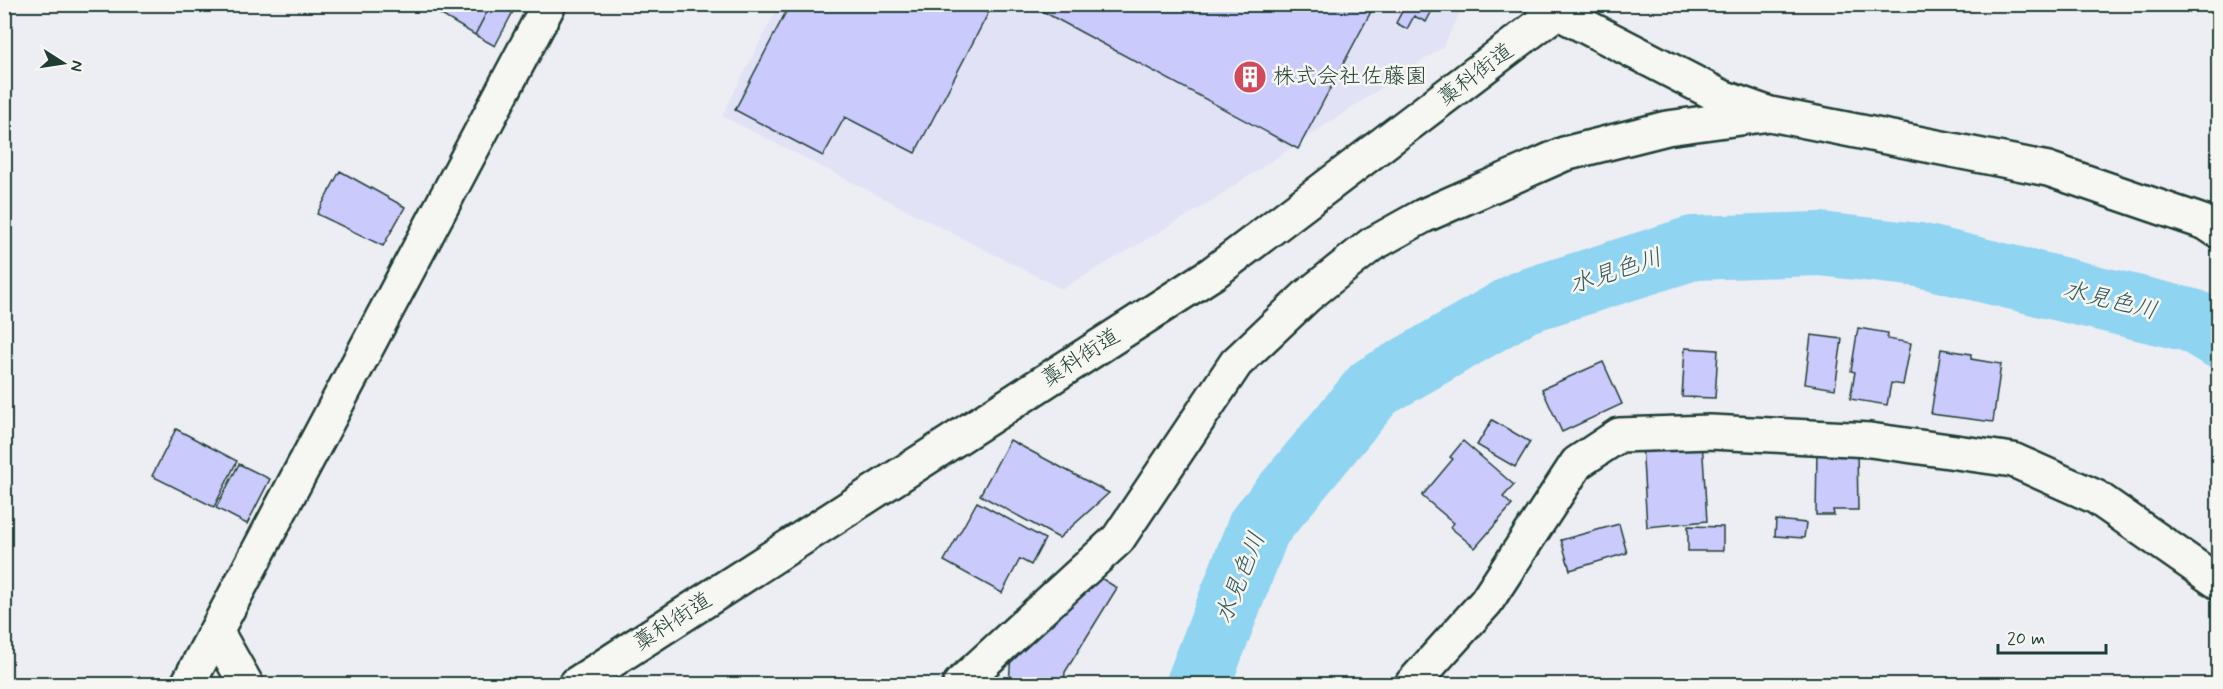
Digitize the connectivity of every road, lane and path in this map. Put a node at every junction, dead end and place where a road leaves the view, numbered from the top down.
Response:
1 (549, 4) edge
2 (1556, 7) edge
3 (1770, 114) junction
4 (2214, 224) edge
5 (2218, 582) edge
6 (216, 631) junction
7 (188, 684) edge
8 (246, 684) edge
9 (576, 684) edge
10 (960, 684) edge
11 (1412, 684) edge

1 - 6 main road
2 - 3 main road
2 - 9 main road, 藁科街道
3 - 4 main road
3 - 10 main road
5 - 11 main road
6 - 7 main road
6 - 8 main road

